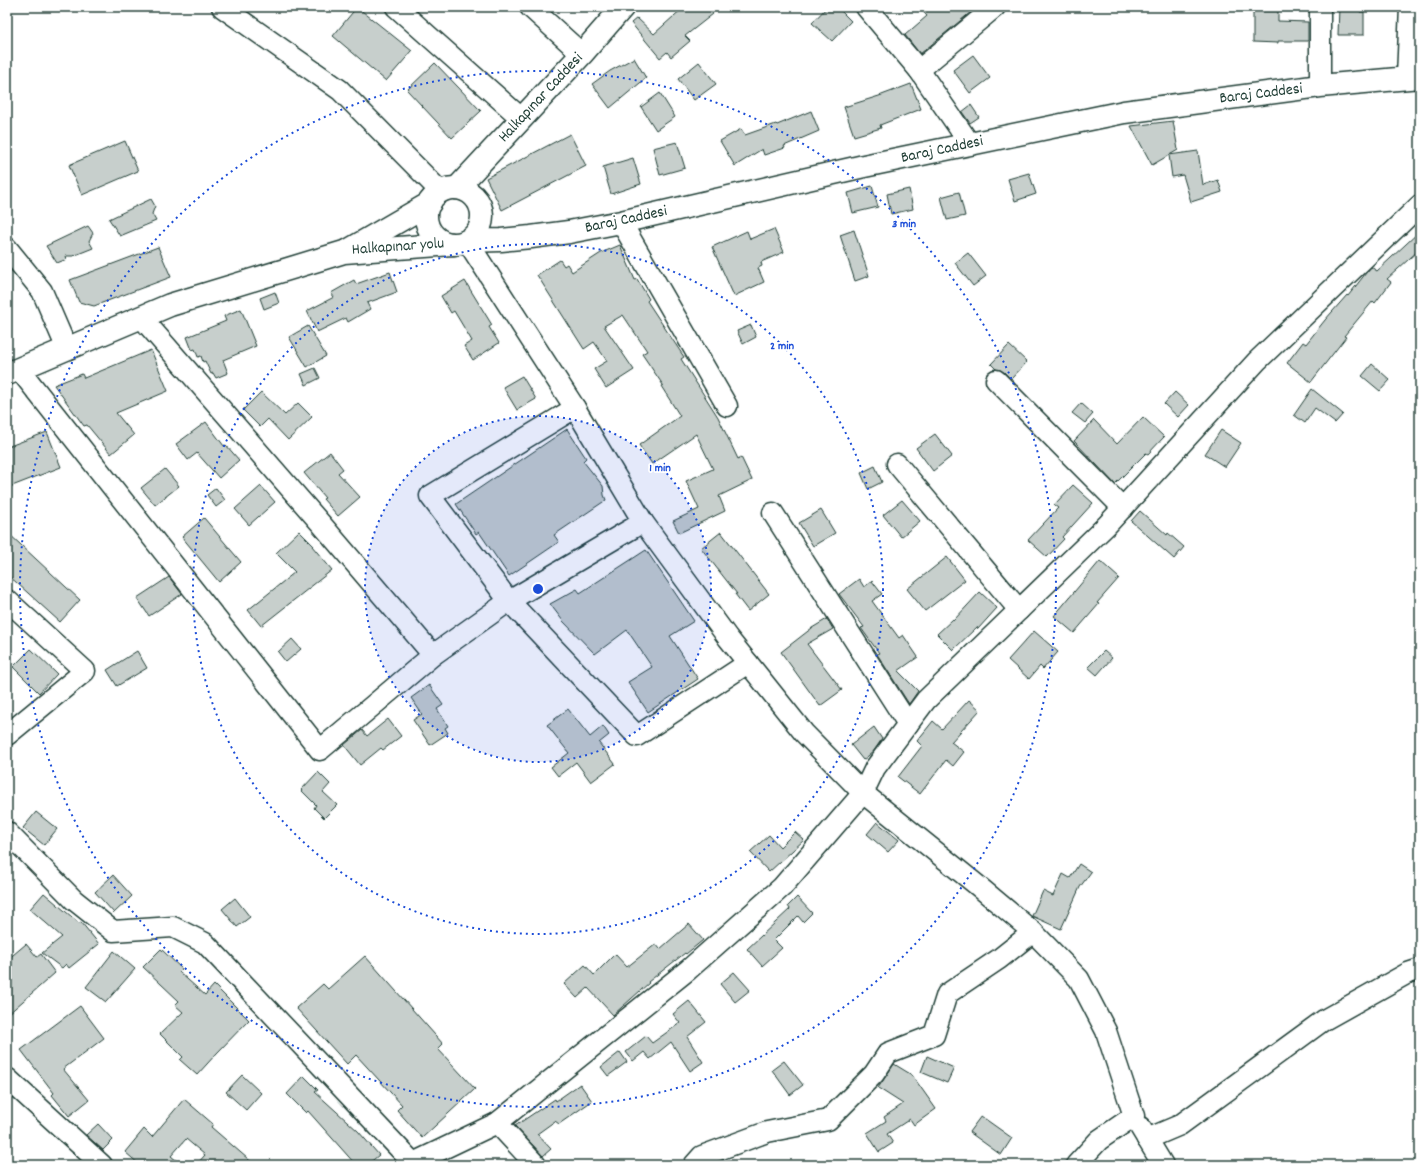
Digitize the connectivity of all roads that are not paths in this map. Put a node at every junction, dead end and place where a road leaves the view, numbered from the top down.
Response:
1 (222, 7) edge
2 (396, 7) edge
3 (530, 7) edge
4 (624, 7) edge
5 (866, 7) edge
6 (995, 7) edge
7 (1320, 7) edge
8 (1410, 7) edge
9 (582, 54) junction
10 (919, 70) junction
11 (1414, 77) edge
12 (1320, 86) junction
13 (521, 118) junction
14 (970, 144) junction
15 (443, 194) junction
16 (1420, 205) edge
17 (620, 222) junction
18 (459, 242) junction
19 (7, 248) edge
20 (344, 252) junction
21 (140, 318) junction
22 (67, 349) junction
23 (13, 372) edge
24 (996, 380) dead end
25 (727, 406) dead end
26 (575, 408) junction
27 (897, 464) dead end
28 (1123, 508) junction
29 (774, 513) dead end
30 (643, 522) junction
31 (7, 600) edge
32 (509, 600) junction
33 (1019, 610) junction
34 (434, 656) junction
35 (748, 663) junction
36 (908, 724) junction
37 (7, 735) edge
38 (863, 794) junction
39 (7, 832) edge
40 (1033, 932) junction
41 (1420, 969) edge
42 (7, 1078) edge
43 (1134, 1116) junction
44 (497, 1123) junction
45 (1147, 1139) junction
46 (99, 1164) edge
47 (411, 1164) edge
48 (536, 1165) edge
49 (694, 1165) edge
50 (1076, 1165) edge
51 (1163, 1165) edge

1 - 15 street
2 - 13 street
3 - 9 street
4 - 9 main road, Halkapınar Caddesi
5 - 10 street
6 - 10 street
7 - 12 street
8 - 11 street
9 - 13 main road, Halkapınar Caddesi
10 - 14 street
11 - 12 main road, Baraj Caddesi
12 - 14 main road, Baraj Caddesi
13 - 15 main road, Halkapınar Caddesi
14 - 17 main road, Baraj Caddesi
15 - 18 main road
15 - 18 main road
15 - 20 main road, Halkapınar yolu
16 - 28 street
17 - 18 main road, Baraj Caddesi
17 - 25 street
18 - 20 main road, Halkapınar yolu
18 - 26 street
19 - 22 street
20 - 21 main road
21 - 22 main road
21 - 34 street
22 - 23 main road
23 - 34 street
24 - 28 street
26 - 30 street
26 - 32 street
27 - 33 street
28 - 33 street
29 - 36 street
30 - 32 street
30 - 35 street
31 - 37 street
32 - 34 street
32 - 35 street
33 - 36 street
35 - 38 street
36 - 38 street
38 - 40 street
38 - 44 street
39 - 47 street
40 - 43 street
40 - 49 street
41 - 45 street
42 - 46 street
43 - 45 street
43 - 50 street
44 - 47 street
44 - 48 street
45 - 51 street

